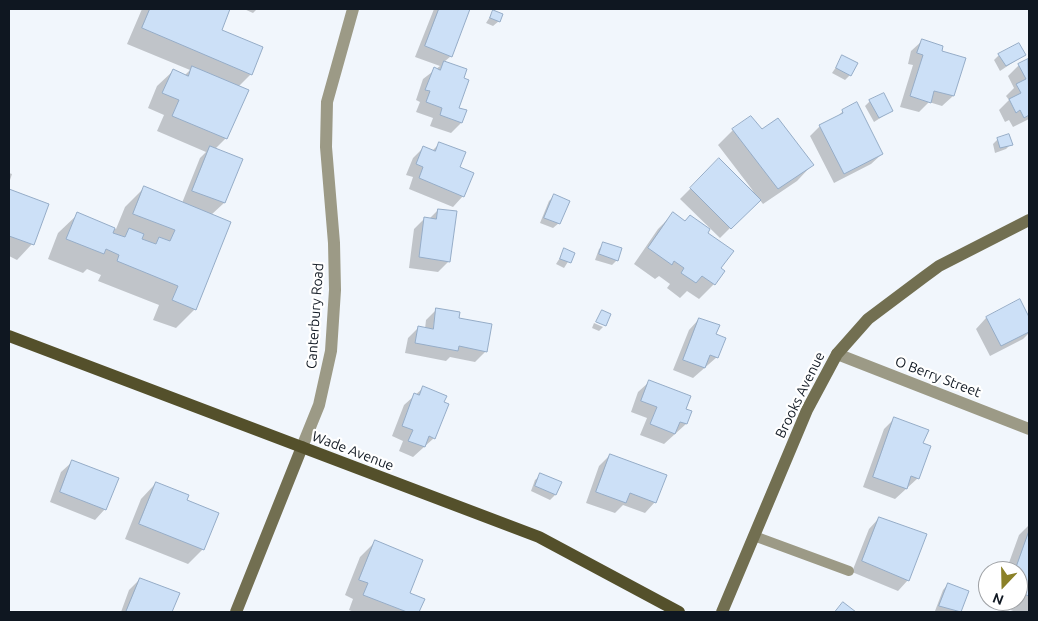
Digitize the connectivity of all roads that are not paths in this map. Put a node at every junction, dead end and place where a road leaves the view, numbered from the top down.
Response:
1 (353, 9) edge
2 (1029, 220) edge
3 (9, 336) edge
4 (837, 354) junction
5 (1029, 429) edge
6 (302, 447) junction
7 (754, 536) junction
8 (849, 571) dead end
9 (236, 612) edge
10 (679, 612) edge
11 (722, 612) edge

1 - 6 street, Canterbury Road
2 - 4 main road, Brooks Avenue
3 - 6 main road, Wade Avenue
4 - 5 street, O Berry Street
4 - 7 main road, Brooks Avenue
6 - 9 main road, Canterbury Road
6 - 10 main road, Wade Avenue
7 - 8 lane
7 - 11 main road, Brooks Avenue

